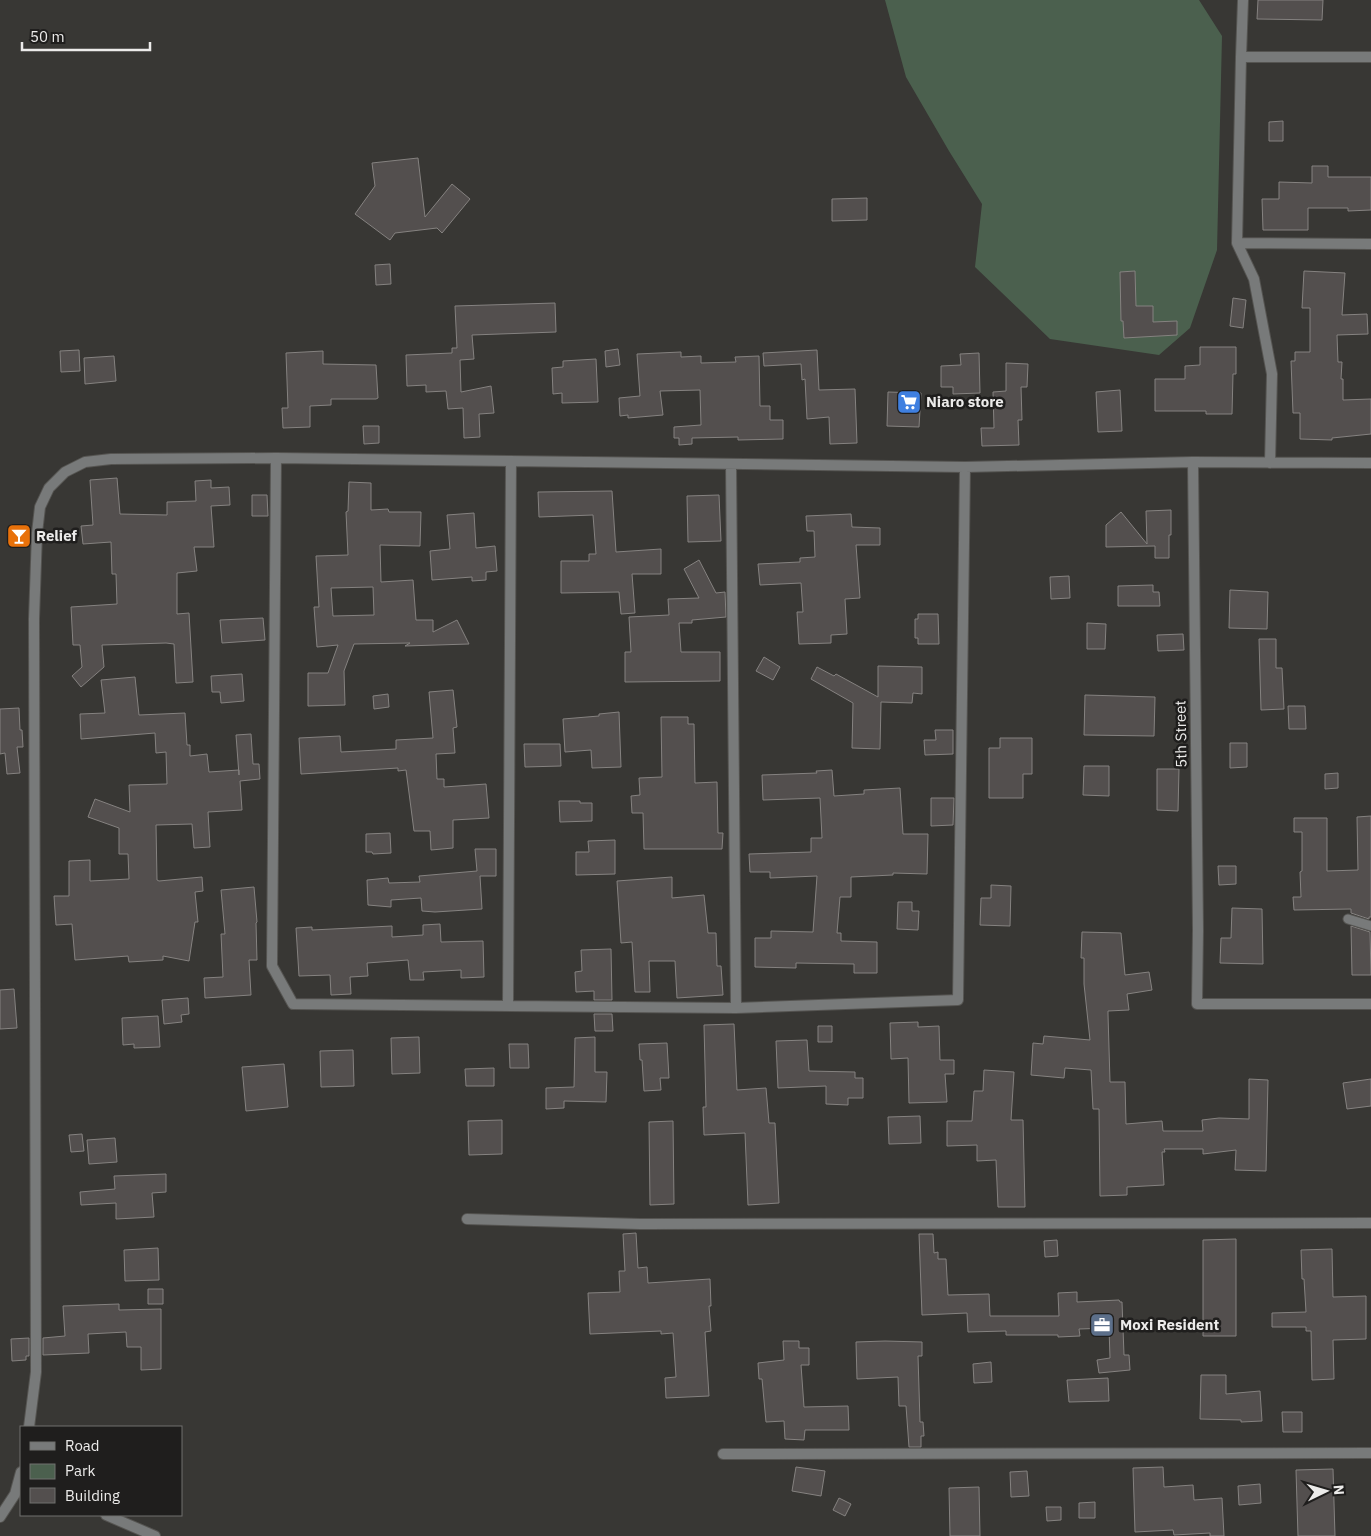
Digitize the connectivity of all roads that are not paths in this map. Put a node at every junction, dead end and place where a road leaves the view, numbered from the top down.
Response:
1 (1244, 0) edge
2 (1241, 56) junction
3 (1371, 57) edge
4 (1237, 243) junction
5 (1371, 244) edge
6 (276, 458) junction
7 (511, 462) junction
8 (1193, 462) junction
9 (1270, 463) junction
10 (1371, 463) edge
11 (731, 464) junction
12 (965, 467) junction
13 (1348, 919) dead end
14 (1371, 926) edge
15 (1371, 1004) edge
16 (508, 1005) junction
17 (736, 1008) junction
18 (467, 1219) dead end
19 (1371, 1223) edge
20 (29, 1426) edge
21 (1371, 1453) edge
22 (723, 1454) dead end
23 (20, 1484) edge
24 (108, 1516) edge
25 (0, 1517) edge
26 (156, 1536) edge

1 - 2 street
2 - 3 street
2 - 4 street
4 - 5 street
4 - 9 street
6 - 7 street
6 - 16 street
6 - 20 street
7 - 11 street
7 - 16 street
8 - 9 street
8 - 12 street
8 - 15 street, 5th Street
9 - 10 street
11 - 12 street
11 - 17 street
12 - 17 street
13 - 14 lane
16 - 17 street
18 - 19 street
21 - 22 street
23 - 25 street
24 - 26 street

